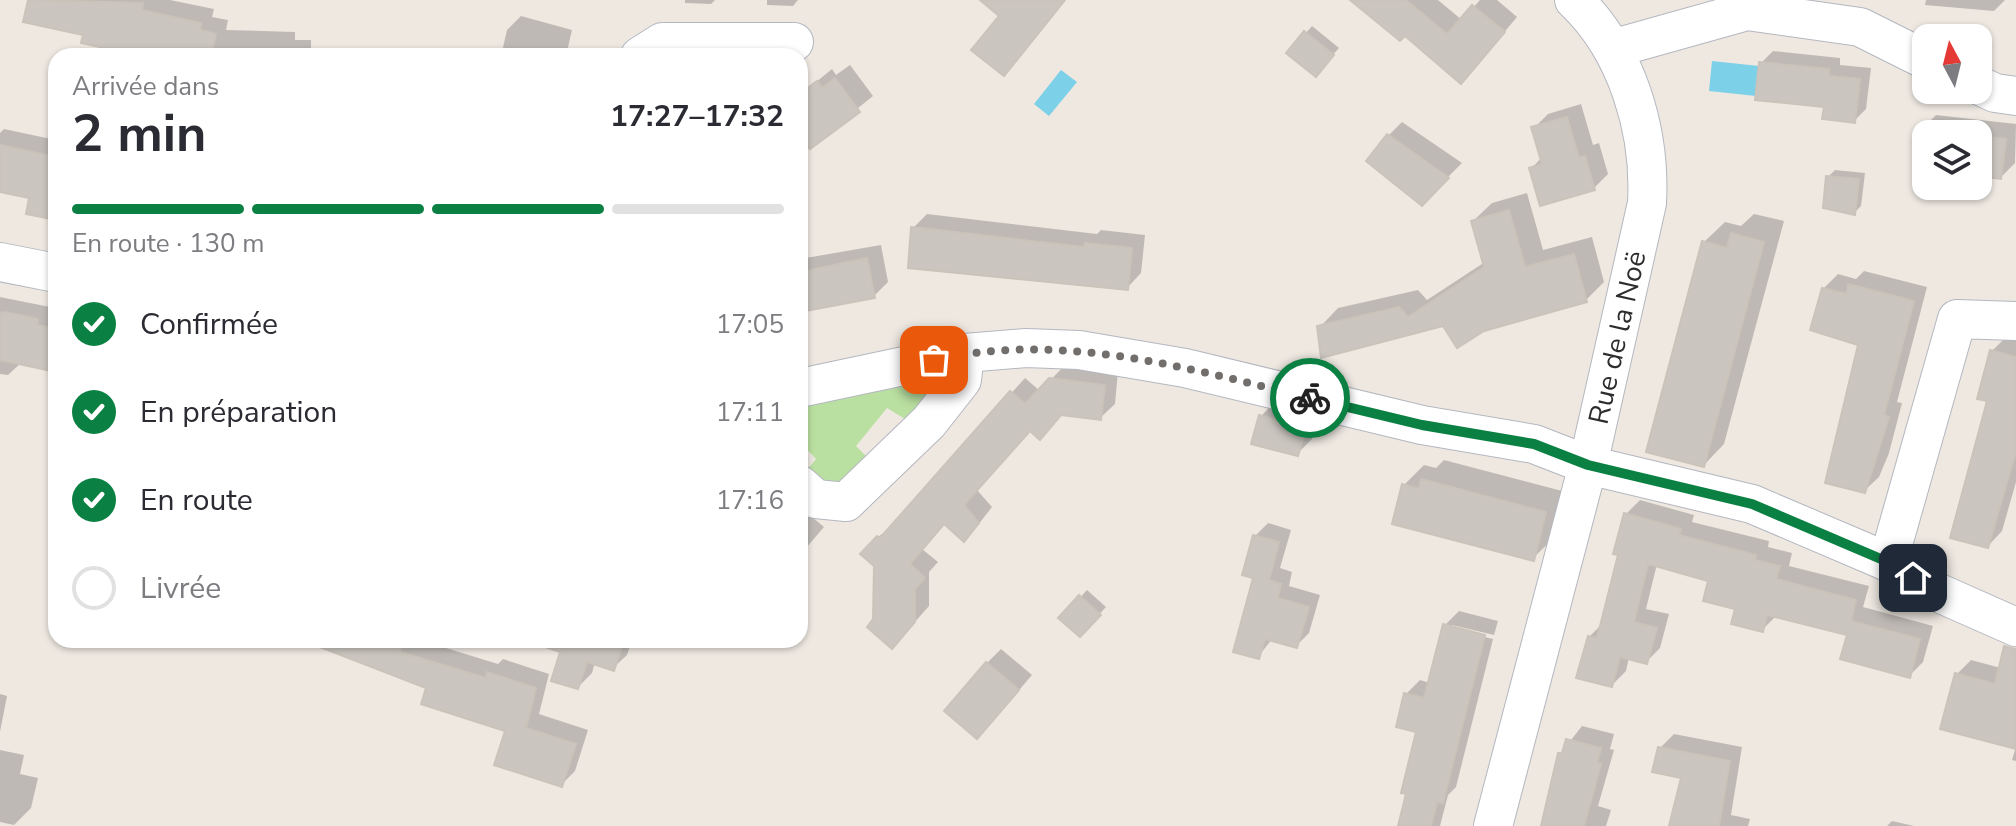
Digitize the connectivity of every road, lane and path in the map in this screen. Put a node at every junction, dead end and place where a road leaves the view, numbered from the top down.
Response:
1 (1574, 0) edge
2 (794, 42) dead end
3 (653, 48) edge
4 (1615, 48) junction
5 (1912, 53) edge
6 (1992, 92) edge
7 (2016, 96) edge
8 (0, 262) edge
9 (48, 271) edge
10 (2016, 321) edge
11 (965, 353) junction
12 (808, 386) edge
13 (1588, 465) junction
14 (808, 492) edge
15 (1888, 562) junction
16 (2016, 627) edge
17 (1493, 826) edge

1 - 4 street, Rue de la Noë
2 - 3 street
4 - 5 street
4 - 13 street, Rue de la Noë
6 - 7 street
8 - 9 street
10 - 15 street
11 - 12 street
11 - 13 street
11 - 14 street
13 - 15 street
13 - 17 street, Rue de la Noë
15 - 16 street

